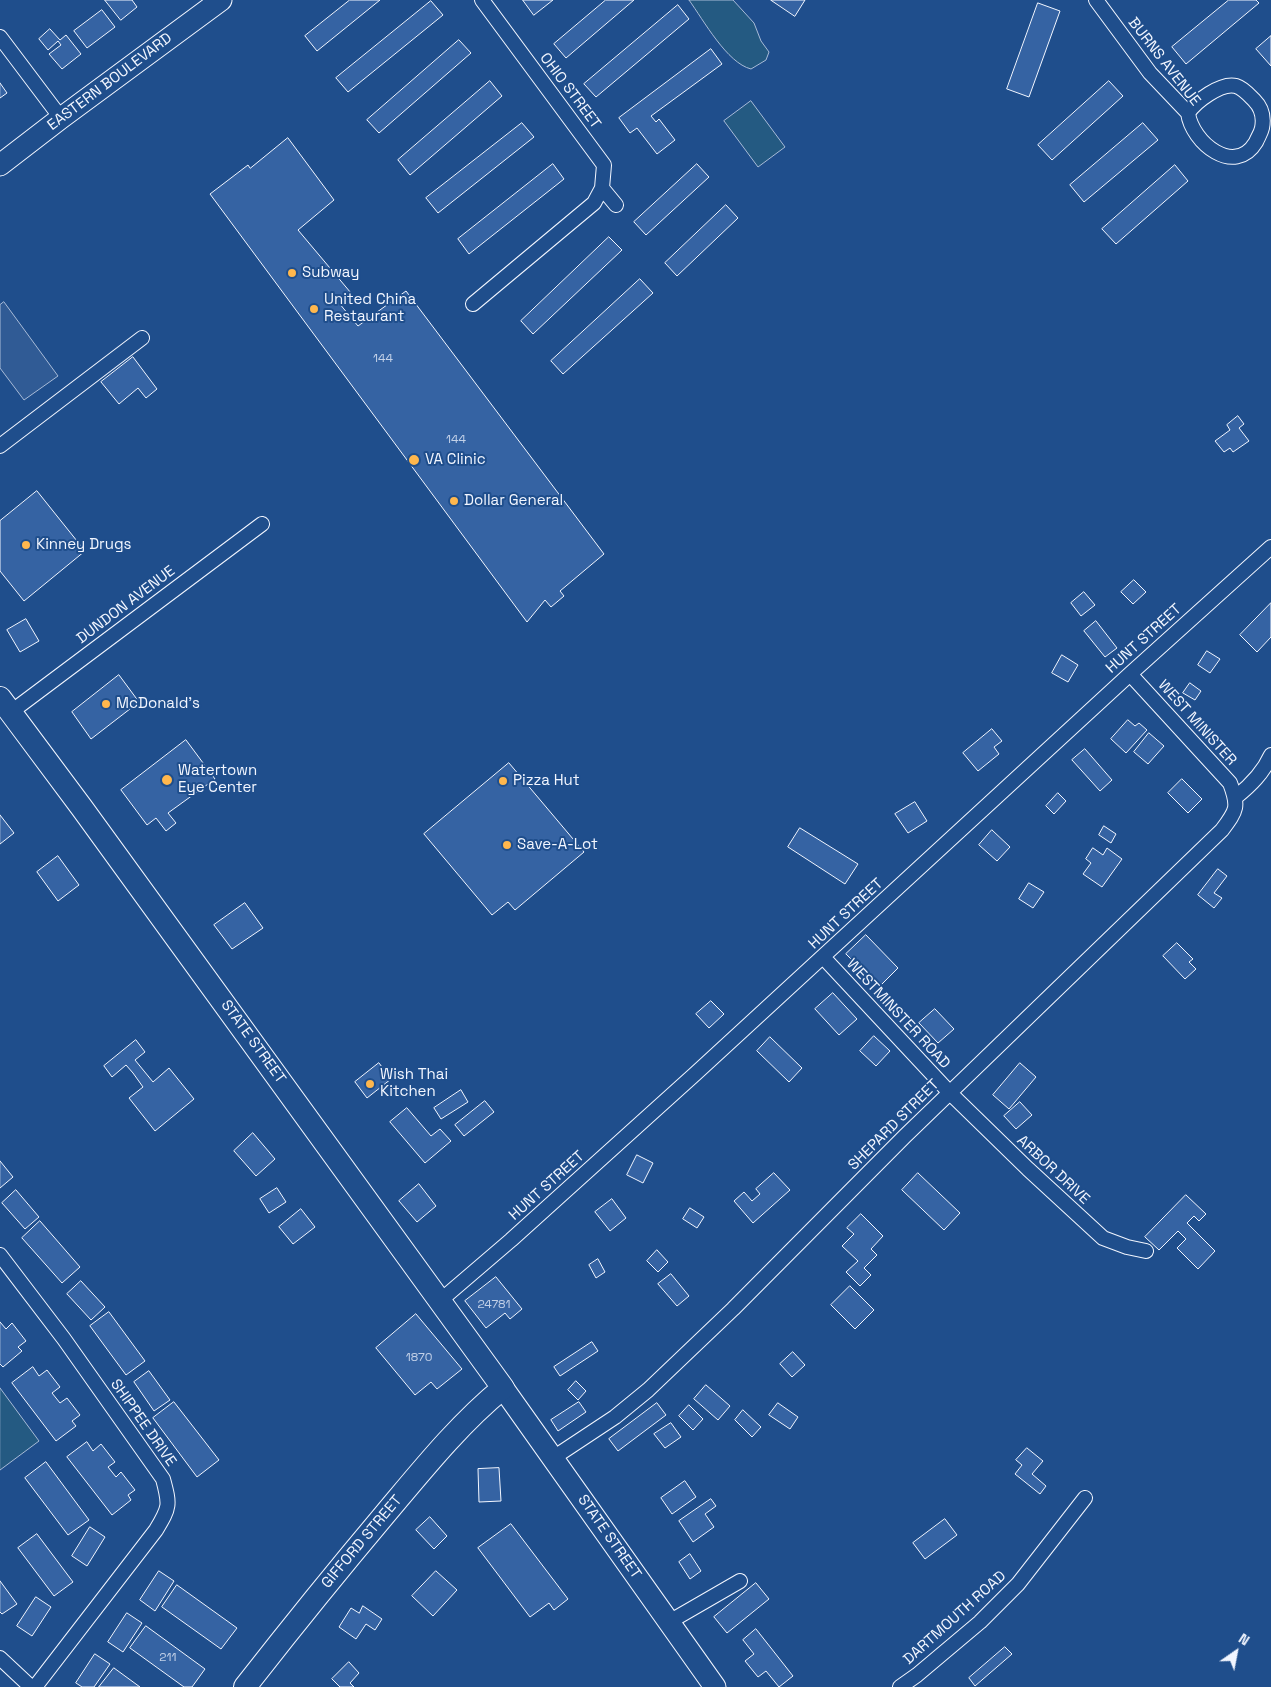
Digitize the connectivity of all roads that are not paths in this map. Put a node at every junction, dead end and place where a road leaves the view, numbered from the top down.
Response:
1 (221, 0) edge
2 (482, 0) edge
3 (1096, 0) edge
4 (0, 37) edge
5 (1188, 113) junction
6 (61, 118) junction
7 (0, 165) edge
8 (602, 188) junction
9 (616, 205) dead end
10 (474, 304) dead end
11 (142, 338) dead end
12 (0, 446) edge
13 (262, 524) dead end
14 (1271, 548) edge
15 (1130, 674) junction
16 (6, 705) edge
17 (1271, 754) edge
18 (1236, 797) junction
19 (823, 957) junction
20 (950, 1093) junction
21 (1146, 1251) dead end
22 (0, 1256) edge
23 (440, 1300) junction
24 (494, 1395) junction
25 (553, 1458) junction
26 (1085, 1498) dead end
27 (740, 1581) dead end
28 (669, 1622) junction
29 (0, 1658) edge
30 (33, 1687) edge
31 (245, 1687) edge
32 (715, 1687) edge
33 (900, 1687) edge

1 - 6 main road, EASTERN BOULEVARD
2 - 8 street, OHIO STREET
3 - 5 street, BURNS AVENUE
4 - 6 street
5 - 5 street, BURNS AVENUE
6 - 7 main road, EASTERN BOULEVARD
8 - 9 street
8 - 10 street
11 - 12 street
13 - 16 street, DUNDON AVENUE
14 - 15 street, HUNT STREET
15 - 18 street, WEST MINISTER
15 - 19 street, HUNT STREET
16 - 23 highway, STATE STREET
17 - 18 street
18 - 20 street, SHEPARD STREET
19 - 20 street, WESTMINSTER ROAD
19 - 23 street, HUNT STREET
20 - 21 street, ARBOR DRIVE
20 - 25 street, SHEPARD STREET
22 - 30 street, SHIPPEE DRIVE
23 - 24 highway, STATE STREET
24 - 25 main road, STATE STREET
24 - 31 highway, GIFFORD STREET
25 - 28 main road, STATE STREET
26 - 33 street, DARTMOUTH ROAD
27 - 28 street
28 - 32 main road, STATE STREET
29 - 30 street

